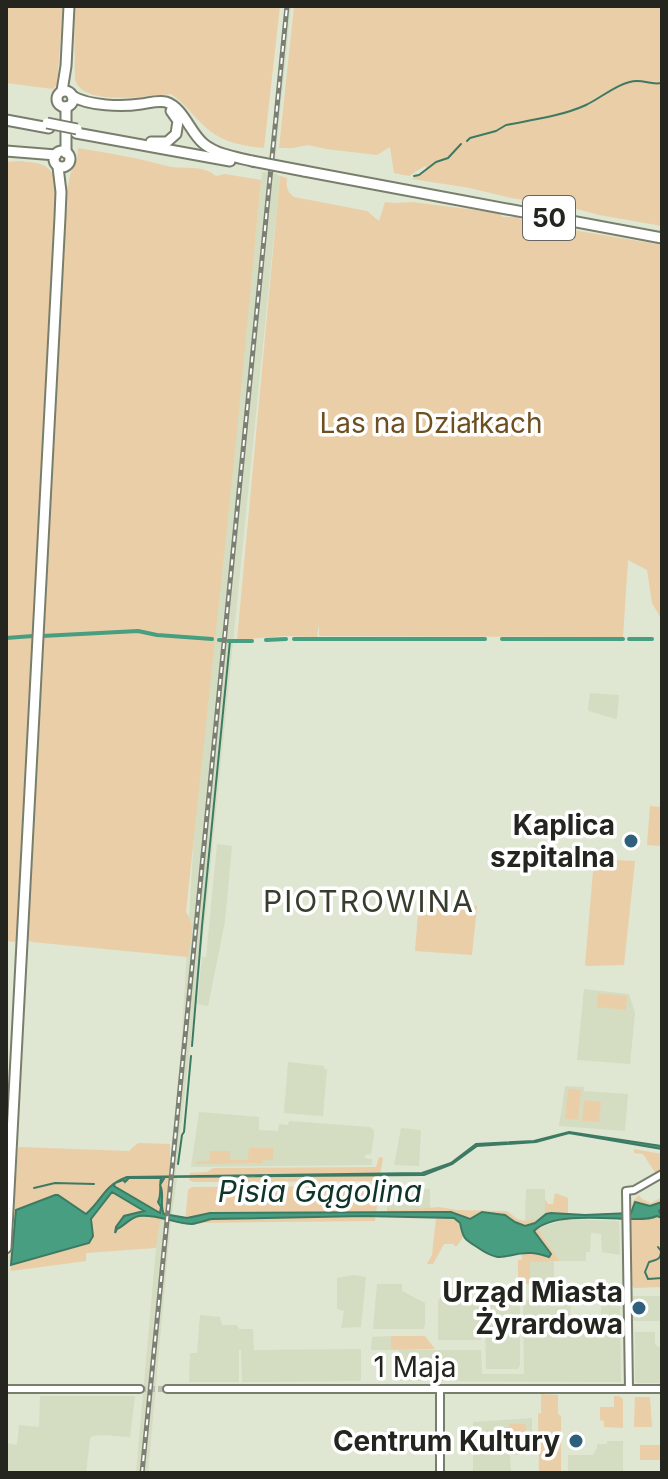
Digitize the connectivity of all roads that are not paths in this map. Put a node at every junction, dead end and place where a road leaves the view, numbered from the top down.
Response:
1 (69, 6) edge
2 (67, 70) junction
3 (67, 99) junction
4 (97, 103) junction
5 (6, 118) edge
6 (77, 131) junction
7 (140, 141) junction
8 (6, 153) edge
9 (60, 159) junction
10 (252, 163) junction
11 (662, 238) edge
12 (662, 1174) edge
13 (6, 1248) edge
14 (6, 1389) edge
15 (140, 1389) tunnel mouth
16 (167, 1389) tunnel mouth
17 (440, 1389) junction
18 (629, 1389) junction
19 (662, 1389) edge
20 (440, 1473) edge

1 - 2 main road
2 - 3 main road
2 - 4 main road
3 - 4 main road
3 - 7 main road
3 - 9 main road
4 - 10 main road
5 - 6 main road, 50, bridge
6 - 7 main road, 50
6 - 10 main road, 50
7 - 10 main road, 50
8 - 9 main road
9 - 13 main road
10 - 11 main road, 50, bridge
12 - 18 street
14 - 15 street
16 - 17 street, 1 Maja
17 - 18 street, 1 Maja
17 - 20 street
18 - 19 street, 1 Maja

